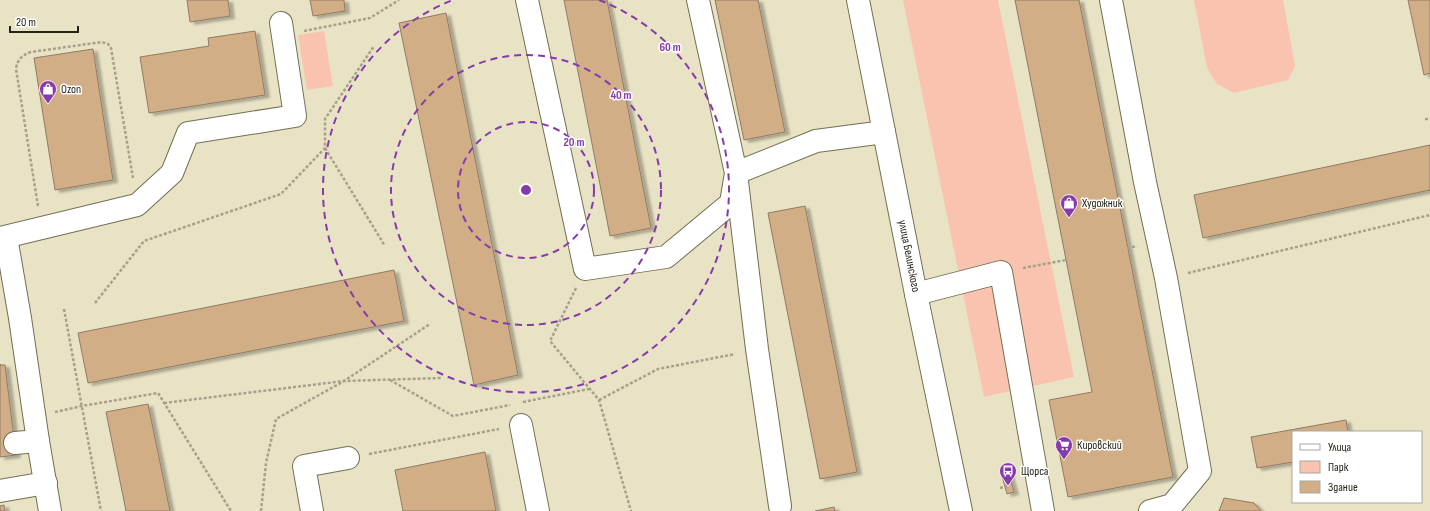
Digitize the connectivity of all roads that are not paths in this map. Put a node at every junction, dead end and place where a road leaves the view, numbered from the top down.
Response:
1 (527, 0) edge
2 (698, 0) edge
3 (858, 0) edge
4 (1111, 0) edge
5 (281, 29) road end
6 (884, 132) junction
7 (736, 173) junction
8 (3, 237) edge
9 (916, 294) junction
10 (521, 424) road end
11 (38, 441) junction
12 (15, 443) dead end
13 (348, 458) road end
14 (46, 483) junction
15 (0, 491) edge
16 (780, 506) dead end
17 (50, 511) edge
18 (312, 511) edge
19 (538, 511) edge
20 (961, 511) edge
21 (1043, 511) edge
22 (1150, 511) edge

1 - 7 main road
2 - 7 main road
3 - 6 main road, улица Белинского
4 - 22 main road
5 - 8 main road
6 - 7 main road
6 - 9 main road, улица Белинского
7 - 16 main road
8 - 11 main road
9 - 20 main road, улица Белинского
9 - 21 main road
10 - 19 main road
11 - 12 main road
11 - 14 main road
13 - 18 main road
14 - 15 main road
14 - 17 main road

